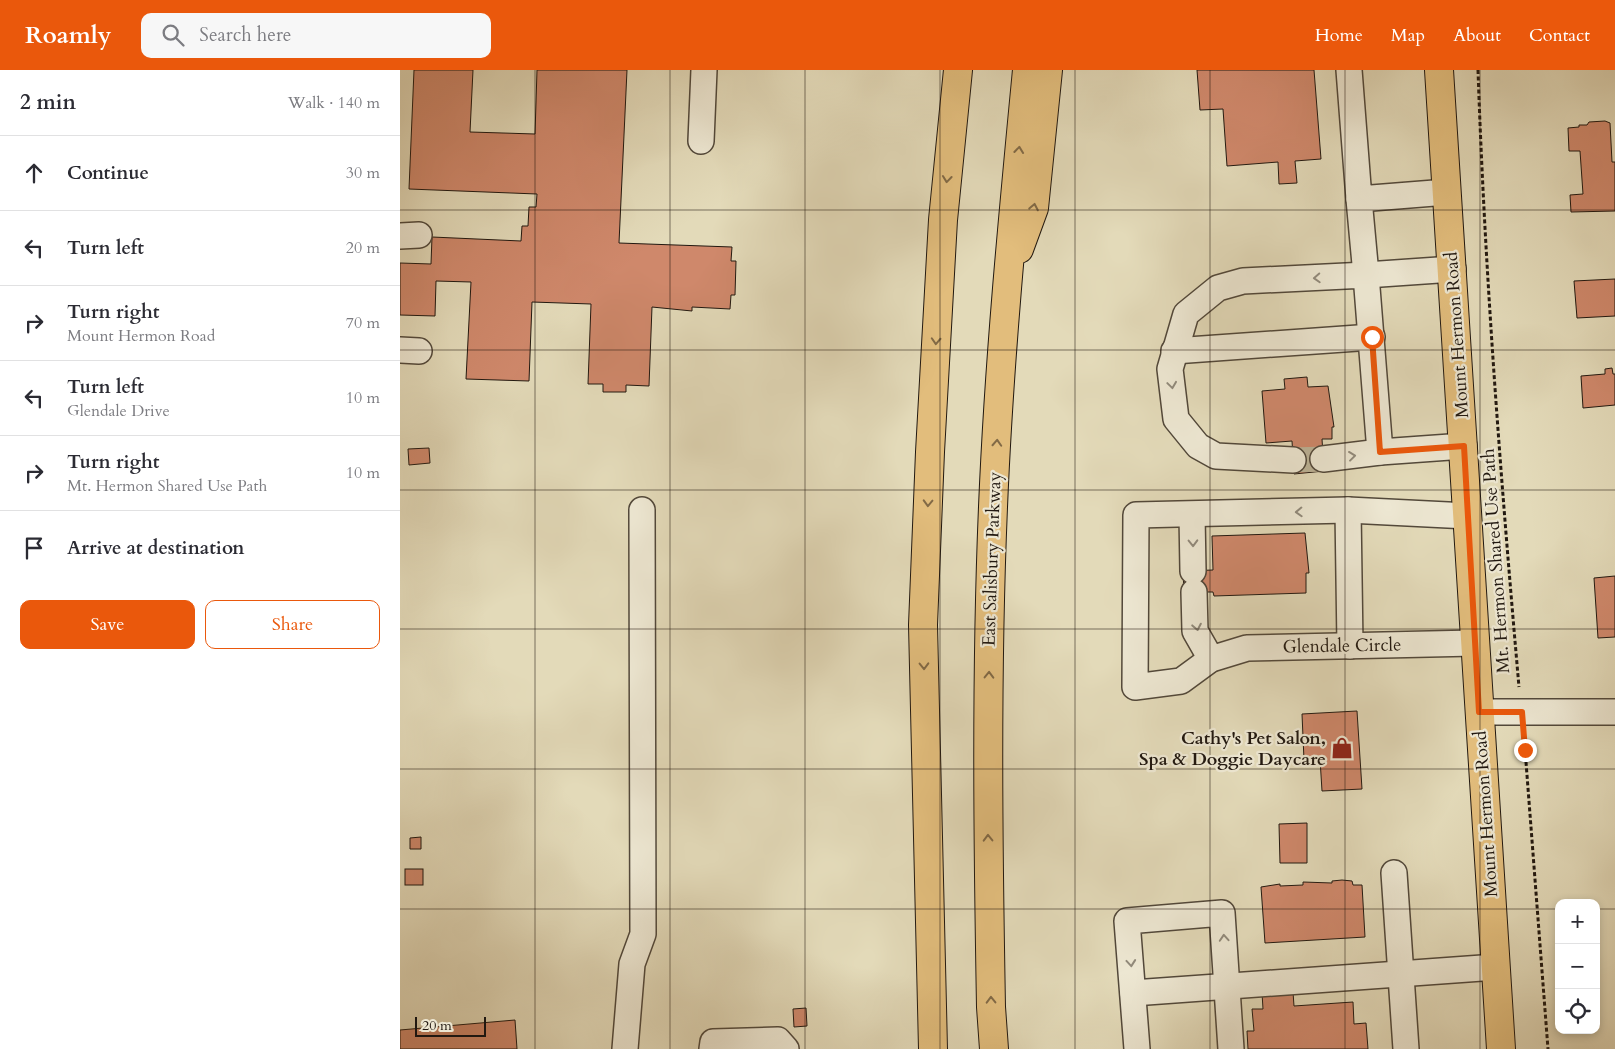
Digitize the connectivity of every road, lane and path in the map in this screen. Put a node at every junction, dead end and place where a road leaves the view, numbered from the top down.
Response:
1 (704, 70) edge
2 (943, 70) edge
3 (958, 70) edge
4 (1027, 70) edge
5 (1048, 70) edge
6 (1349, 70) edge
7 (1439, 70) edge
8 (1478, 70) edge
9 (952, 130) junction
10 (700, 141) dead end
11 (1447, 192) junction
12 (1359, 199) junction
13 (1453, 269) junction
14 (1366, 275) junction
15 (1006, 285) junction
16 (1372, 337) junction
17 (1174, 351) junction
18 (1464, 446) junction
19 (1380, 452) junction
20 (1323, 459) tunnel mouth
21 (1293, 460) tunnel mouth
22 (642, 510) dead end
23 (1348, 510) junction
24 (1192, 515) junction
25 (1468, 516) junction
26 (1475, 643) junction
27 (1350, 646) junction
28 (1211, 659) junction
29 (1479, 712) junction
30 (1522, 712) junction
31 (1615, 712) edge
32 (1394, 873) dead end
33 (1496, 967) junction
34 (1401, 974) junction
35 (1228, 986) junction
36 (1133, 993) junction
37 (626, 1049) edge
38 (712, 1049) edge
39 (786, 1049) edge
40 (933, 1049) edge
41 (994, 1049) edge
42 (1137, 1049) edge
43 (1231, 1049) edge
44 (1406, 1049) edge
45 (1501, 1049) edge
46 (1548, 1049) edge

1 - 10 street
2 - 9 main road
3 - 9 main road
15 -> 4 main road, East Salisbury Parkway
15 -> 5 main road
6 - 12 street
7 - 11 main road, Mount Hermon Road
8 - 30 path, Mt. Hermon Shared Use Path
9 -> 40 main road
11 - 12 street
11 - 13 main road, Mount Hermon Road
12 - 14 street
13 - 14 street
13 - 18 main road, Mount Hermon Road
14 - 16 street
14 -> 17 street
41 -> 15 main road, East Salisbury Parkway
16 - 17 street
16 - 19 street
17 -> 21 street
18 - 19 street
18 - 25 main road, Mount Hermon Road
20 -> 19 street
22 - 37 street
23 -> 24 street
23 - 25 street
23 - 27 street
24 -> 28 street
24 - 28 street, Glendale Circle
25 - 26 main road, Mount Hermon Road
26 - 27 street, Glendale Circle
26 - 29 main road, Mount Hermon Road
27 - 28 street, Glendale Circle
29 - 30 street
29 - 33 main road, Mount Hermon Road
30 - 31 street
30 - 46 path, Mt. Hermon Shared Use Path
32 - 34 street
33 - 34 street
33 - 45 main road, Mount Hermon Road
34 - 35 street
34 - 44 street
35 - 36 street
35 -> 36 street
35 - 43 street
36 - 42 street
38 - 39 street

